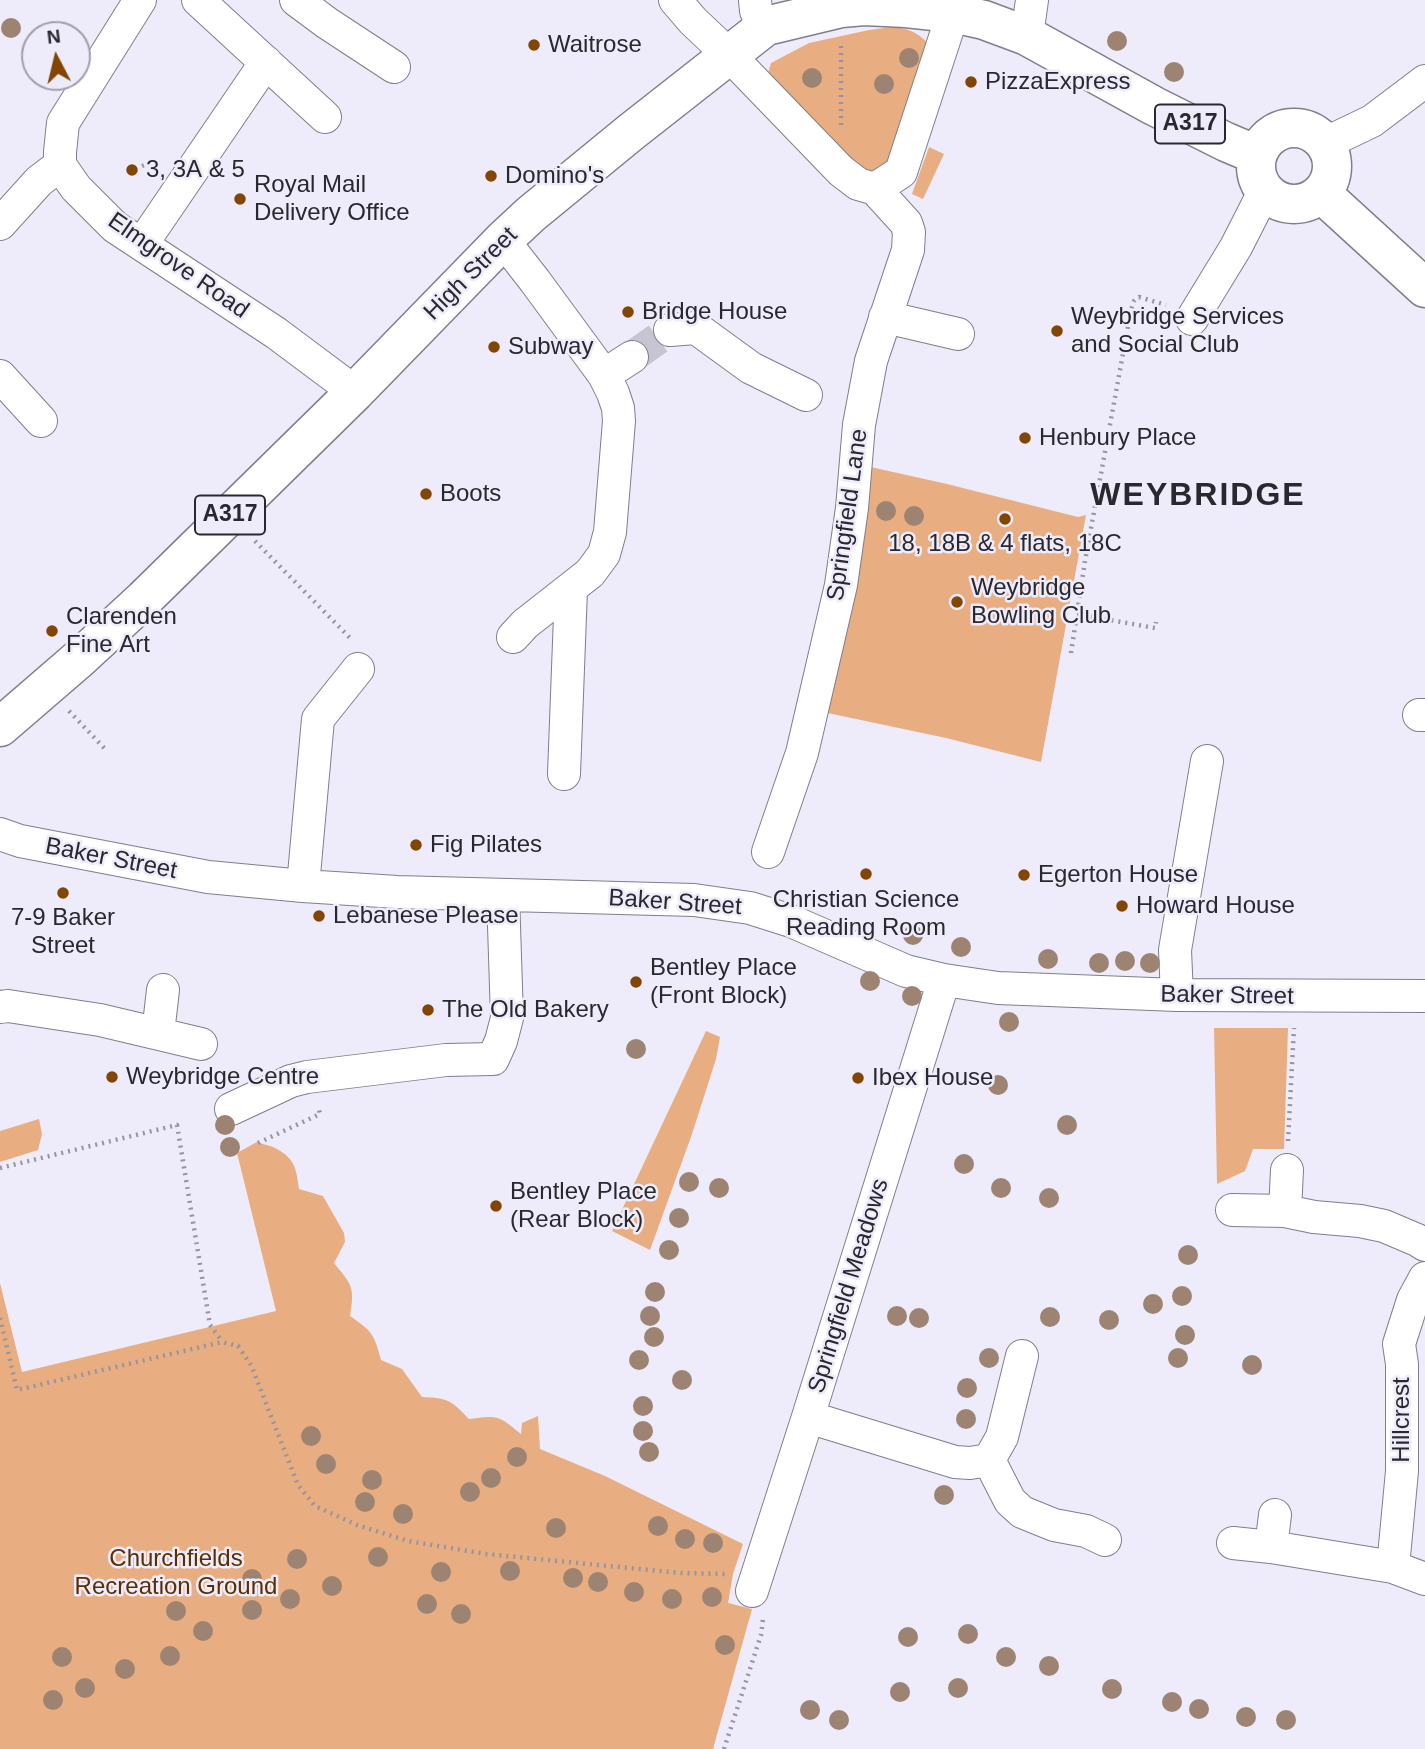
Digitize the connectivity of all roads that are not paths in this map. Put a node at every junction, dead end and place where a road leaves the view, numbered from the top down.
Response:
1 (140, 0) edge
2 (198, 0) edge
3 (296, 0) edge
4 (675, 0) edge
5 (760, 13) edge
6 (953, 13) junction
7 (1030, 18) edge
8 (729, 55) junction
9 (266, 62) junction
10 (394, 67) dead end
11 (1425, 81) edge
12 (325, 117) dead end
13 (1326, 143) junction
14 (60, 165) junction
15 (1261, 173) junction
16 (876, 189) junction
17 (1321, 193) junction
18 (0, 224) edge
19 (503, 240) junction
20 (142, 244) junction
21 (1425, 288) edge
22 (1181, 312) road end
23 (886, 317) junction
24 (670, 330) tunnel mouth
25 (958, 334) dead end
26 (632, 356) tunnel mouth
27 (604, 375) junction
28 (0, 376) edge
29 (355, 392) junction
30 (806, 395) dead end
31 (41, 421) dead end
32 (571, 589) junction
33 (513, 637) dead end
34 (358, 669) road end
35 (0, 727) edge
36 (1207, 761) dead end
37 (564, 774) dead end
38 (0, 834) edge
39 (768, 852) dead end
40 (303, 886) junction
41 (503, 895) junction
42 (944, 980) junction
43 (163, 990) dead end
44 (1177, 995) junction
45 (1425, 996) edge
46 (0, 1007) edge
47 (158, 1033) junction
48 (201, 1044) dead end
49 (231, 1109) dead end
50 (1287, 1170) road end
51 (1232, 1210) dead end
52 (1285, 1211) junction
53 (1425, 1245) edge
54 (1425, 1278) edge
55 (1022, 1356) dead end
56 (808, 1417) junction
57 (989, 1460) junction
58 (1275, 1515) dead end
59 (1105, 1540) dead end
60 (1233, 1543) dead end
61 (1271, 1547) junction
62 (1393, 1567) junction
63 (1425, 1579) edge
64 (755, 1583) road end

1 - 14 street
2 - 9 street
3 - 10 street
4 - 8 street
5 - 6 main road, High Street / A317
5 - 8 main road, High Street / A317
6 - 7 main road, High Street / A317
6 - 16 street
7 - 15 main road, A317
8 - 16 street
8 - 19 main road, High Street / A317
9 - 12 street
9 - 20 street
11 - 13 street
13 - 15 main road, A317
13 - 17 main road
14 - 18 street
14 - 20 street, Elmgrove Road
15 - 17 main road, A317
15 - 22 street
16 - 23 street, Springfield Lane
17 - 21 main road
19 - 27 street
19 - 29 main road, High Street / A317
20 - 29 street, Elmgrove Road
23 - 25 street
23 - 39 street, Springfield Lane
24 - 30 street
26 - 27 street
27 - 32 street
28 - 31 street
29 - 35 main road, High Street / A317
32 - 33 street
32 - 37 street
34 - 40 street
36 - 44 street
38 - 40 street, Baker Street
40 - 41 street, Baker Street
41 - 42 street, Baker Street
41 - 49 street
42 - 44 street, Baker Street
42 - 56 street, Springfield Meadows
43 - 47 street
44 - 45 street, Baker Street
46 - 47 street
47 - 48 street
50 - 52 street
51 - 52 street
52 - 53 street
54 - 62 street, Hillcrest
55 - 57 street
56 - 57 street
56 - 64 street, Springfield Meadows
57 - 59 street
58 - 61 street
60 - 61 street
61 - 62 street
62 - 63 street

